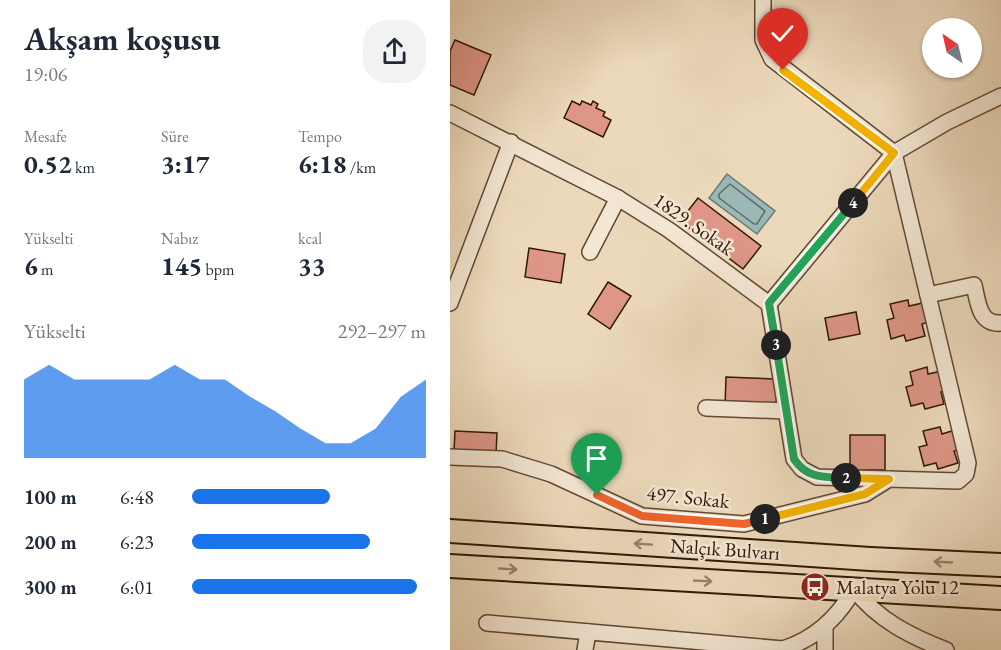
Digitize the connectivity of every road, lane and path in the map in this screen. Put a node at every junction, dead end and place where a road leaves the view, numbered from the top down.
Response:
1 (763, 0) edge
2 (1001, 96) edge
3 (450, 113) edge
4 (511, 142) junction
5 (894, 153) junction
6 (618, 198) junction
7 (590, 252) dead end
8 (928, 295) junction
9 (450, 303) edge
10 (769, 303) junction
11 (1001, 323) edge
12 (706, 408) dead end
13 (786, 411) junction
14 (450, 457) edge
15 (889, 479) junction
16 (450, 531) edge
17 (1001, 565) edge
18 (450, 566) edge
19 (854, 590) junction
20 (1001, 598) edge
21 (487, 623) dead end
22 (825, 627) junction
23 (588, 632) junction
24 (731, 647) edge
25 (585, 650) edge
26 (825, 650) edge
27 (946, 650) edge

1 - 5 street
2 - 5 street
3 - 4 street, 1829. Sokak
4 - 6 street, 1829. Sokak
4 - 9 street
5 - 8 street
5 - 10 street
6 - 7 street
6 - 10 street, 1829. Sokak
8 - 11 street
8 - 15 street
10 - 13 street
12 - 13 street
13 - 15 street
14 - 15 street, 497. Sokak
17 -> 16 highway, Nalçık Bulvarı
18 -> 19 highway, Nalçık Bulvarı
19 - 20 highway, Nalçık Bulvarı
19 - 22 street
19 - 27 street
21 - 23 street
22 - 24 street
22 - 26 street
23 - 24 street
23 - 25 street

